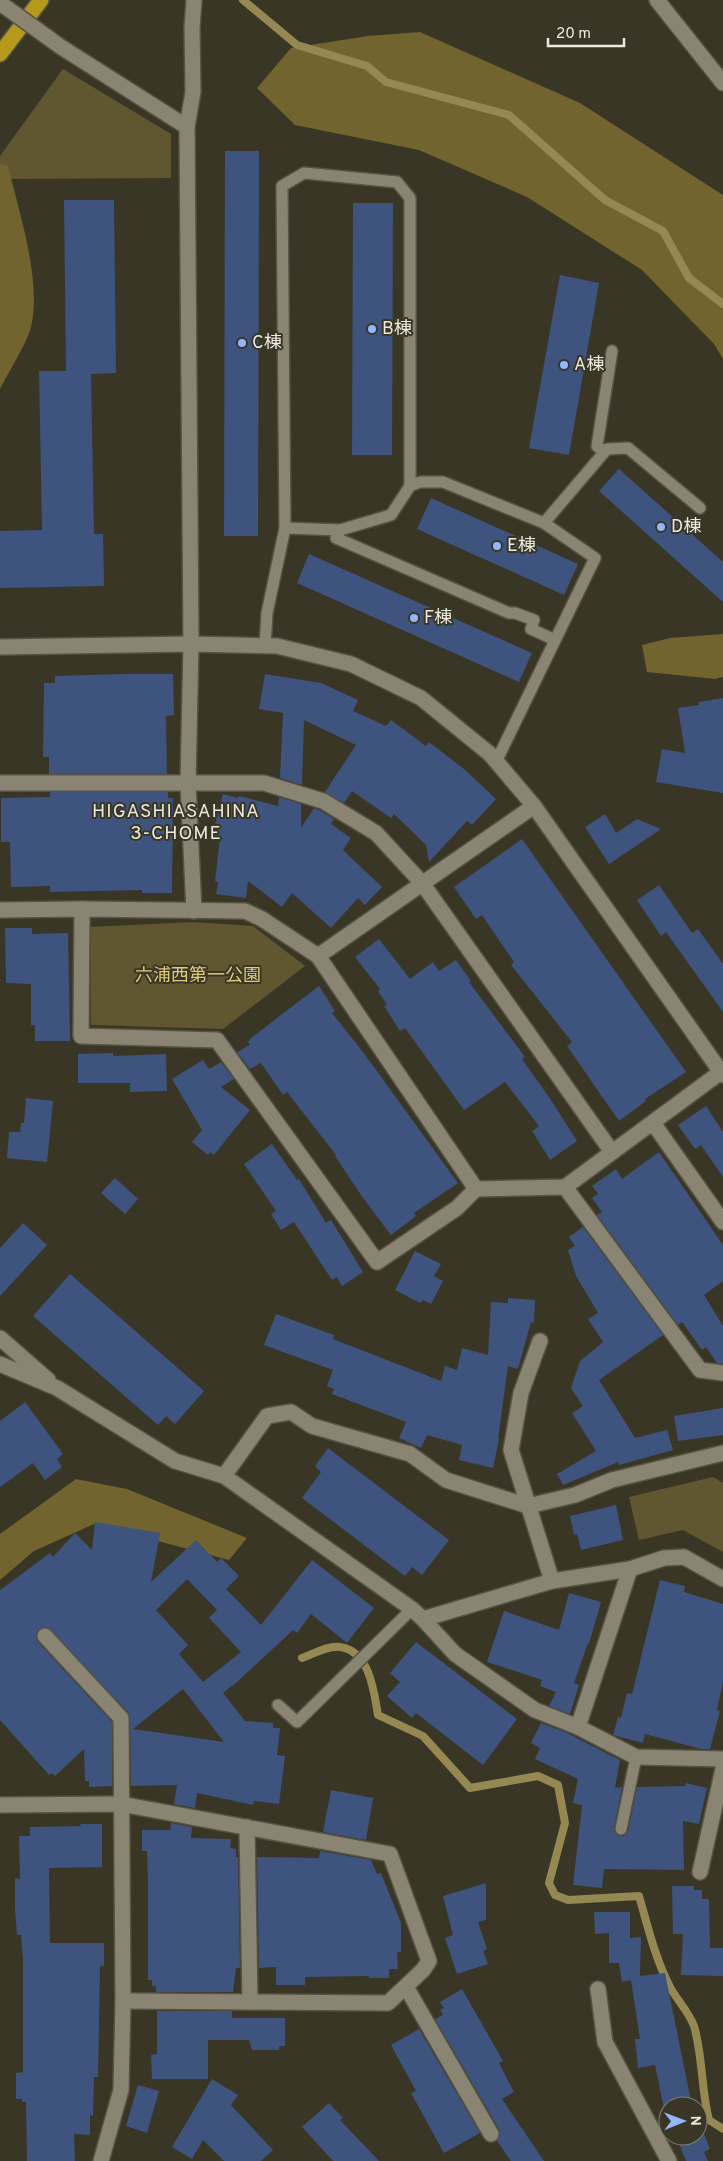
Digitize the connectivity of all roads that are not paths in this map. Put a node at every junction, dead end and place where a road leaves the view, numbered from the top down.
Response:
1 (41, 0) edge
2 (194, 0) edge
3 (657, 0) edge
4 (0, 3) edge
5 (0, 54) edge
6 (723, 83) edge
7 (187, 127) junction
8 (612, 351) dead end
9 (604, 452) junction
10 (410, 486) junction
11 (700, 508) dead end
12 (544, 523) junction
13 (286, 528) junction
14 (340, 530) junction
15 (555, 640) junction
16 (191, 644) junction
17 (265, 646) junction
18 (0, 647) edge
19 (496, 762) junction
20 (0, 784) edge
21 (188, 784) junction
22 (534, 806) junction
23 (422, 883) junction
24 (82, 909) junction
25 (0, 910) edge
26 (194, 911) junction
27 (318, 956) junction
28 (722, 1073) edge
29 (653, 1123) junction
30 (612, 1152) junction
31 (565, 1187) junction
32 (476, 1189) junction
33 (723, 1222) edge
34 (0, 1338) edge
35 (540, 1341) dead end
36 (0, 1364) edge
37 (723, 1373) edge
38 (55, 1387) junction
39 (723, 1453) edge
40 (224, 1476) junction
41 (528, 1506) junction
42 (630, 1569) junction
43 (723, 1579) edge
44 (552, 1581) junction
45 (412, 1609) junction
46 (423, 1619) junction
47 (45, 1636) dead end
48 (278, 1705) dead end
49 (578, 1727) junction
50 (636, 1757) junction
51 (723, 1759) edge
52 (723, 1769) edge
53 (121, 1804) junction
54 (0, 1805) edge
55 (247, 1827) junction
56 (621, 1829) dead end
57 (700, 1872) dead end
58 (406, 1987) junction
59 (598, 1989) dead end
60 (123, 2001) junction
61 (250, 2002) junction
62 (491, 2134) dead end
63 (101, 2161) edge
64 (669, 2161) edge

1 - 5 highway
2 - 7 street
3 - 6 street
4 - 7 street, bridge
7 - 16 street
8 - 9 lane
9 - 11 lane
9 - 12 lane
10 - 12 lane
10 - 13 lane
10 - 14 lane
12 - 15 lane
13 - 14 lane
13 - 17 lane
14 - 15 lane
15 - 19 lane
16 - 17 street
16 - 18 street
16 - 21 street
17 - 19 street
19 - 22 street
20 - 21 street
21 - 23 street
21 - 26 street
22 - 23 street
22 - 28 street
23 - 27 street
23 - 30 street
24 - 25 street
24 - 26 street
24 - 32 street
26 - 27 street
27 - 32 street
28 - 29 street
29 - 30 street
29 - 33 street
30 - 31 street
31 - 32 street
31 - 37 street
34 - 38 street
35 - 41 street
36 - 38 street
38 - 40 street
39 - 41 street
40 - 41 street
40 - 45 street
41 - 44 street
42 - 43 street
42 - 44 street
42 - 49 street
44 - 46 street
45 - 46 street
45 - 48 lane
46 - 49 street
47 - 53 street
49 - 50 street
50 - 51 street
50 - 56 lane
52 - 57 street
53 - 54 street
53 - 55 street
53 - 60 street
55 - 58 street
55 - 61 street
58 - 61 street
58 - 62 street
59 - 64 street
60 - 61 street
60 - 63 street

